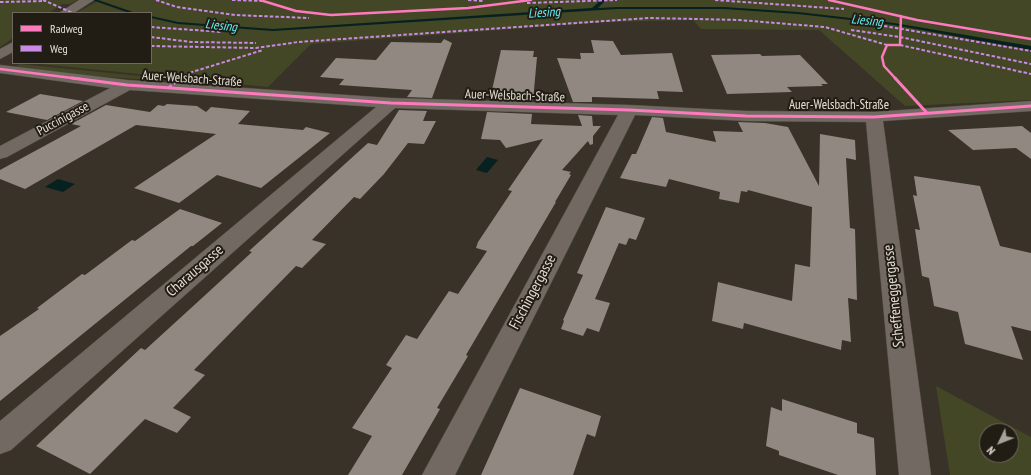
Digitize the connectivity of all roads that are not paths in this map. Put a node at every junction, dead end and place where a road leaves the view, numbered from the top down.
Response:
1 (88, 0) edge
2 (69, 10) edge
3 (12, 47) edge
4 (0, 55) edge
5 (0, 69) edge
6 (127, 85) junction
7 (391, 103) junction
8 (1031, 106) edge
9 (629, 110) junction
10 (874, 117) junction
11 (0, 154) edge
12 (0, 440) edge
13 (438, 475) edge
14 (915, 475) edge

1 - 2 street
3 - 4 street
5 - 6 street, Auer-Welsbach-Straße
6 - 7 street, Auer-Welsbach-Straße
6 - 11 street, Puccinigasse
7 - 9 street, Auer-Welsbach-Straße
7 - 12 street, Charausgasse
8 - 10 street, Auer-Welsbach-Straße
9 - 10 street, Auer-Welsbach-Straße
9 - 13 street, Fischingergasse
10 - 14 street, Scheffeneggergasse

